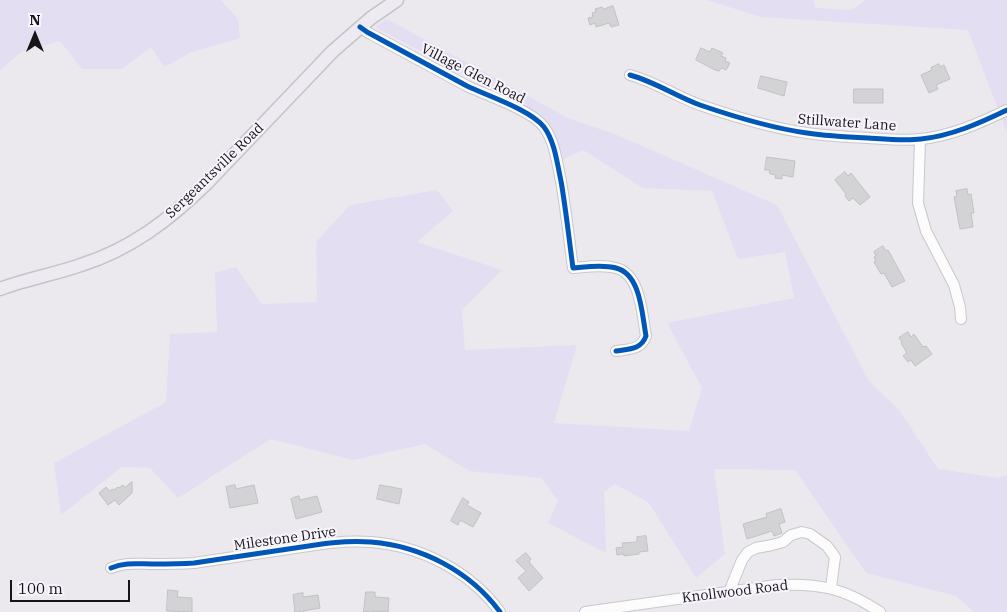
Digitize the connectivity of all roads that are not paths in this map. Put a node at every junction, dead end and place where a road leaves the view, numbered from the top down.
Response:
1 (397, 0) edge
2 (360, 26) junction
3 (630, 75) dead end
4 (1007, 110) edge
5 (920, 139) junction
6 (0, 289) edge
7 (961, 319) dead end
8 (616, 351) dead end
9 (111, 568) dead end
10 (831, 588) junction
11 (729, 592) junction
12 (500, 612) edge
13 (585, 612) edge
14 (880, 612) edge

1 - 2 main road, Sergeantsville Road
2 - 6 main road, Sergeantsville Road
2 - 8 street, Village Glen Road
3 - 5 street, Stillwater Lane
4 - 5 street, Stillwater Lane
5 - 7 street
9 - 12 street, Milestone Drive
10 - 11 street, Knollwood Road
10 - 11 street
10 - 14 street, Knollwood Road
11 - 13 street, Knollwood Road

